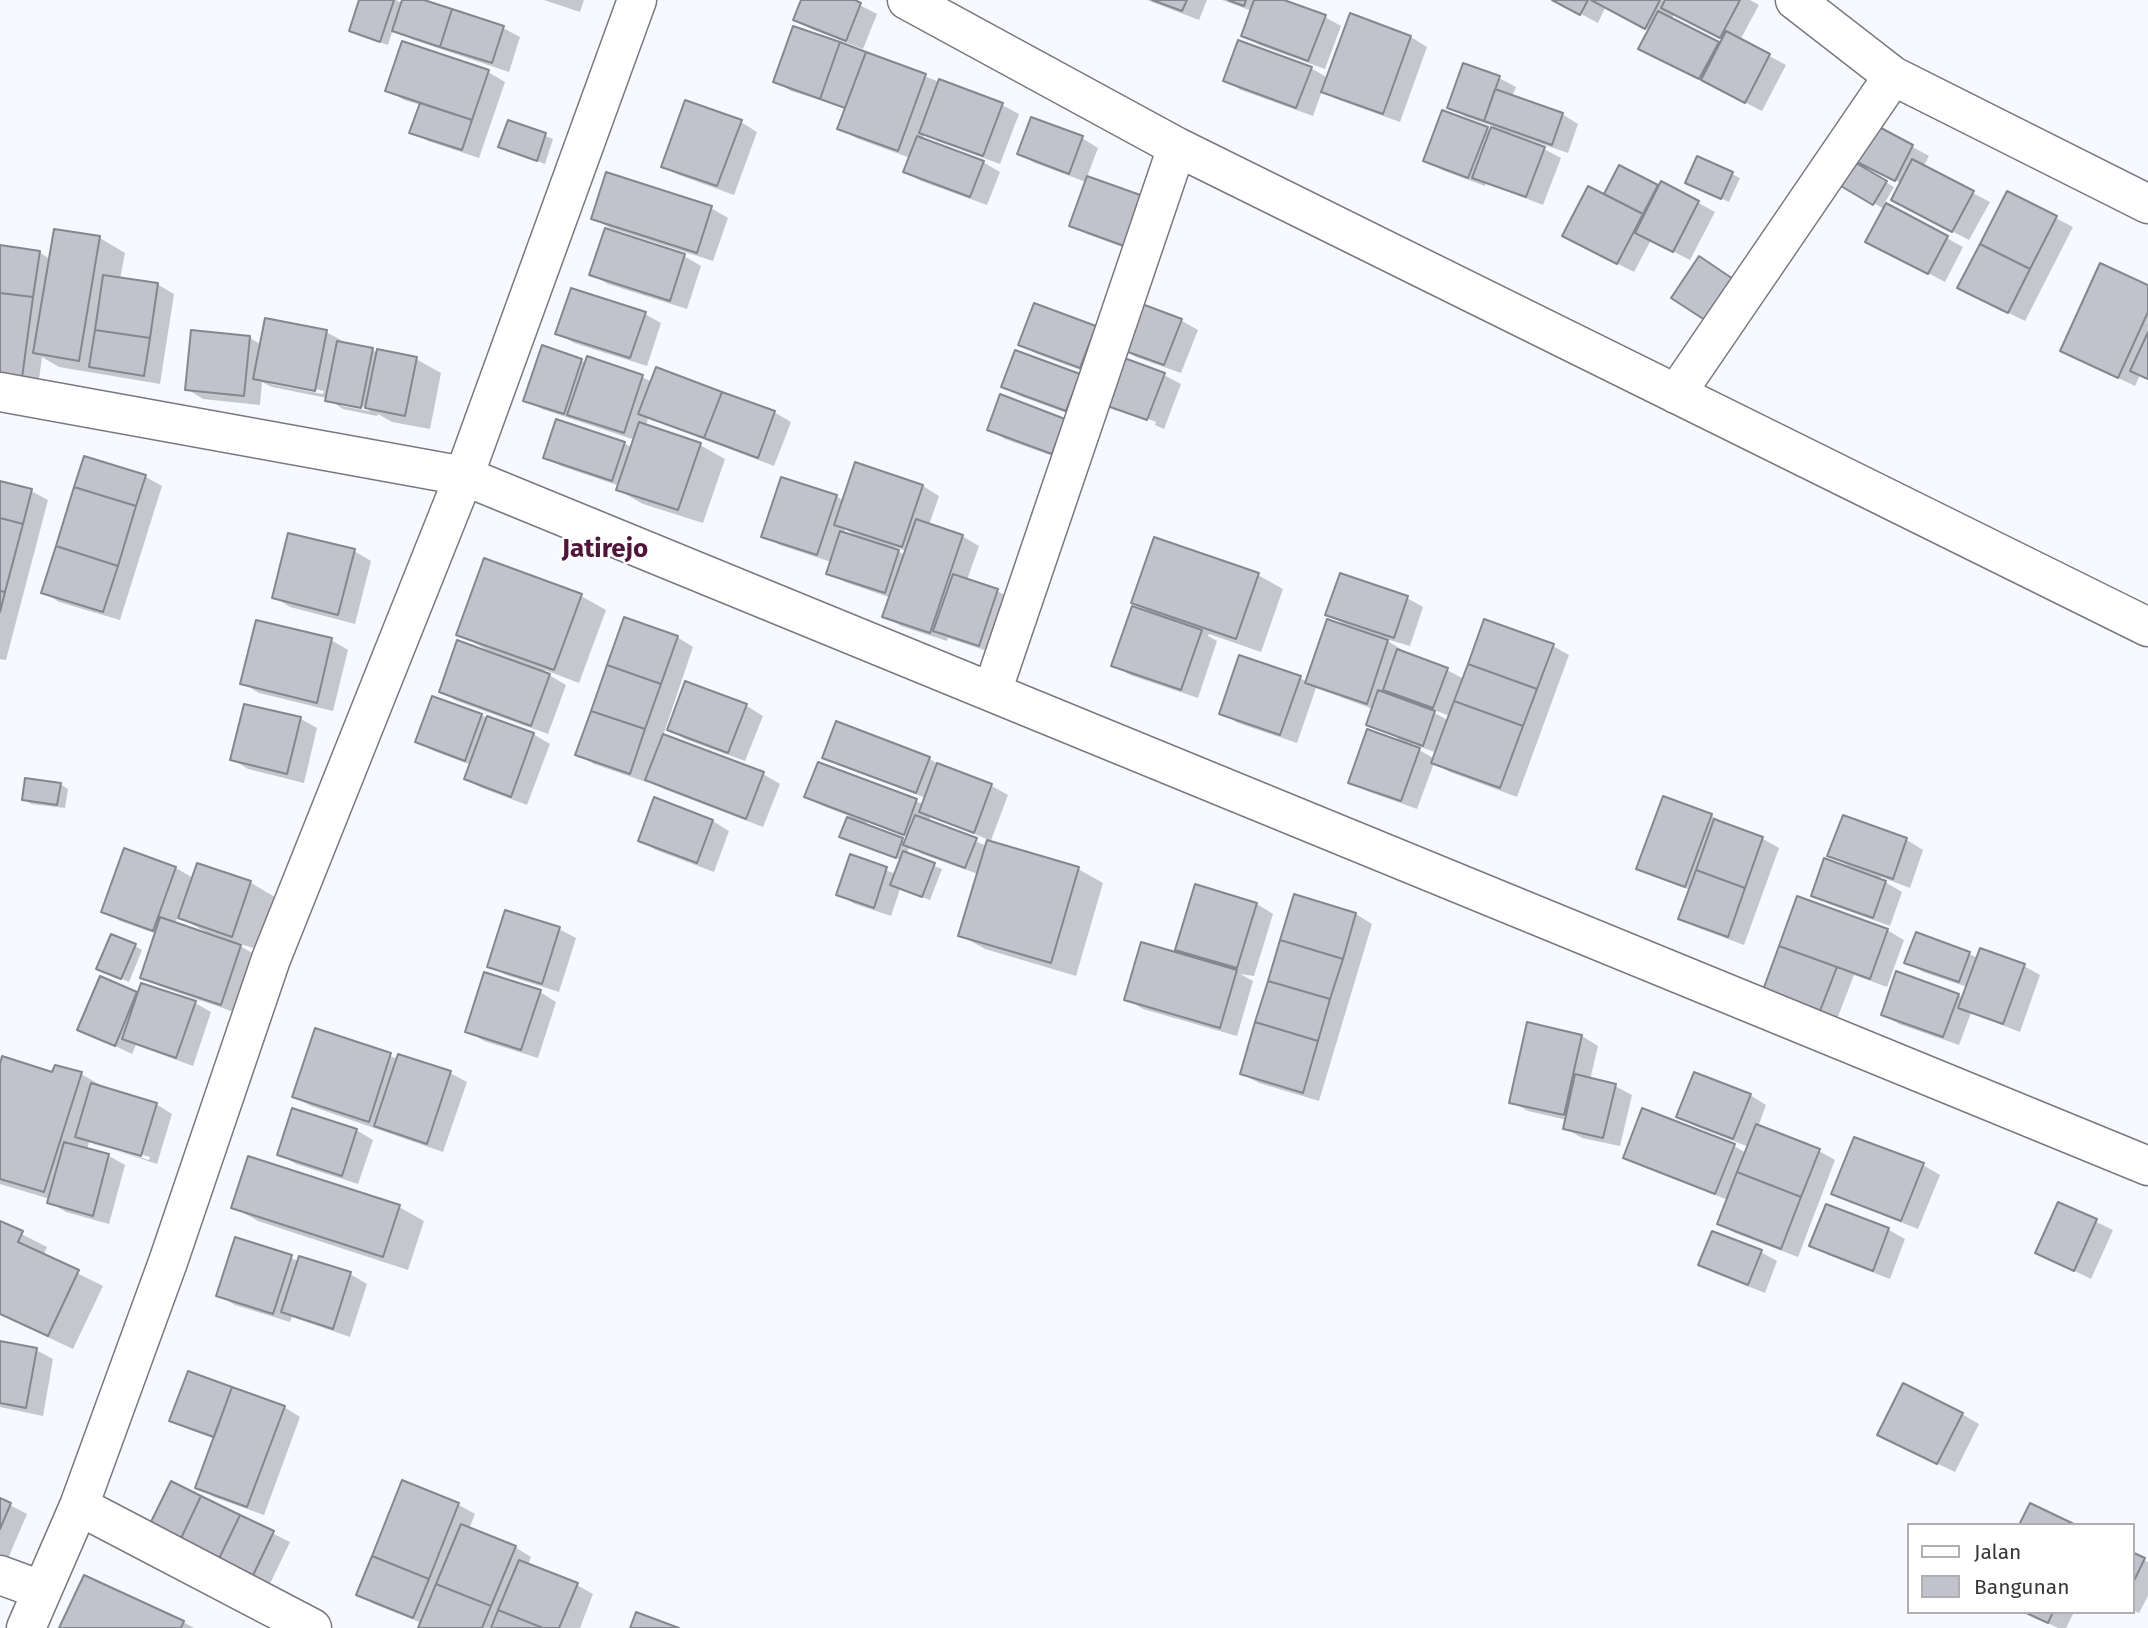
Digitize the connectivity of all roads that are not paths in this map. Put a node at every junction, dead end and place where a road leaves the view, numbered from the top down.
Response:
1 (637, 0) edge
2 (907, 0) edge
3 (1795, 0) edge
4 (1893, 76) junction
5 (1177, 147) junction
6 (2148, 204) edge
7 (0, 392) edge
8 (1676, 394) junction
9 (464, 476) junction
10 (2148, 627) edge
11 (992, 692) junction
12 (2148, 1166) edge
13 (79, 1506) junction
14 (0, 1575) edge
15 (41, 1590) junction
16 (26, 1628) edge
17 (312, 1628) edge

1 - 9 street
2 - 5 street
3 - 4 street
4 - 6 street
4 - 8 street
5 - 8 street
5 - 11 street
7 - 9 street
8 - 10 street
9 - 11 street
9 - 13 street
11 - 12 street
13 - 15 street
13 - 17 street
14 - 15 street
15 - 16 street

